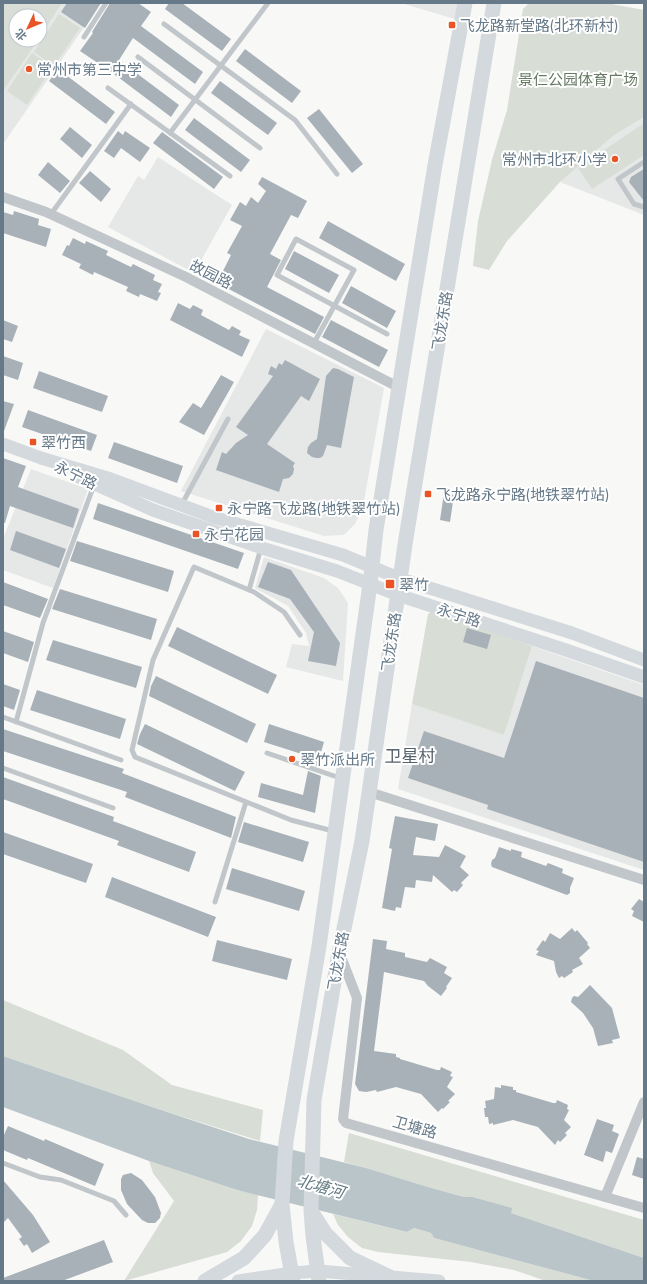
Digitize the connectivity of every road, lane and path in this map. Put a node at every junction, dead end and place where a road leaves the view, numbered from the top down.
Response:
1 (106, 3) edge
2 (268, 3) edge
3 (465, 3) edge
4 (494, 3) edge
5 (506, 3) edge
6 (164, 24) dead end
7 (84, 37) dead end
8 (487, 48) junction
9 (138, 57) dead end
10 (221, 65) junction
11 (108, 88) dead end
12 (195, 99) junction
13 (131, 104) junction
14 (170, 133) junction
15 (260, 148) dead end
16 (644, 162) edge
17 (337, 174) dead end
18 (230, 176) dead end
19 (3, 197) edge
20 (644, 207) edge
21 (51, 214) junction
22 (335, 306) junction
23 (387, 334) dead end
24 (314, 344) junction
25 (400, 388) junction
26 (228, 420) dead end
27 (3, 444) edge
28 (41, 458) junction
29 (94, 484) junction
30 (182, 505) junction
31 (261, 548) junction
32 (372, 566) junction
33 (401, 579) junction
34 (370, 584) junction
35 (249, 590) junction
36 (398, 595) junction
37 (300, 635) dead end
38 (644, 660) edge
39 (644, 677) edge
40 (3, 717) edge
41 (16, 722) junction
42 (267, 753) dead end
43 (121, 760) dead end
44 (3, 768) edge
45 (343, 779) junction
46 (370, 792) junction
47 (246, 802) junction
48 (113, 808) dead end
49 (336, 832) junction
50 (644, 880) edge
51 (215, 902) dead end
52 (339, 953) junction
53 (644, 1102) edge
54 (3, 1163) edge
55 (604, 1197) junction
56 (282, 1204) junction
57 (644, 1208) edge
58 (312, 1211) junction
59 (126, 1215) dead end
60 (319, 1276) edge
61 (292, 1277) edge
62 (390, 1277) junction
63 (205, 1281) edge
64 (238, 1281) edge
65 (439, 1281) edge

1 - 7 lane
2 - 10 lane
3 - 25 main road, 飞龙东路
4 - 8 main road, 飞龙东路
5 - 8 main road
6 - 10 lane
8 - 33 main road, 飞龙东路
9 - 12 lane
10 - 12 lane
10 - 17 lane
11 - 13 lane
12 - 14 lane
12 - 15 lane
13 - 14 lane
13 - 21 lane
14 - 18 lane
16 - 20 lane
19 - 21 street, 故园路
21 - 24 street, 故园路
22 - 22 lane
22 - 23 lane
22 - 24 lane
24 - 25 street, 故园路
25 - 32 main road, 飞龙东路
26 - 30 lane
27 - 28 main road
28 - 29 main road, 永宁路
28 - 30 main road, 永宁路
29 - 31 main road, 永宁路
29 - 41 lane
30 - 32 main road, 永宁路
31 - 34 main road, 永宁路
31 - 35 lane
32 - 33 main road, 永宁路
32 - 34 main road, 飞龙东路
33 - 36 main road, 飞龙东路
33 - 38 main road, 永宁路
34 - 36 main road, 永宁路
34 - 45 main road, 飞龙东路
35 - 37 lane
35 - 47 lane
36 - 39 main road, 永宁路
36 - 46 main road, 飞龙东路
40 - 41 lane
41 - 43 lane
42 - 45 lane
44 - 48 lane
45 - 49 main road, 飞龙东路
46 - 50 street
46 - 52 main road, 飞龙东路
47 - 49 lane
47 - 51 lane
49 - 56 main road, 飞龙东路
52 - 55 street, 卫塘路
52 - 58 main road, 飞龙东路
53 - 55 street
54 - 59 lane
55 - 57 street, 卫塘路
56 - 61 main road, 飞龙东路
56 - 63 main road
58 - 60 main road, 飞龙东路
58 - 62 main road
60 - 61 main road
60 - 62 main road
61 - 64 main road
62 - 65 main road

